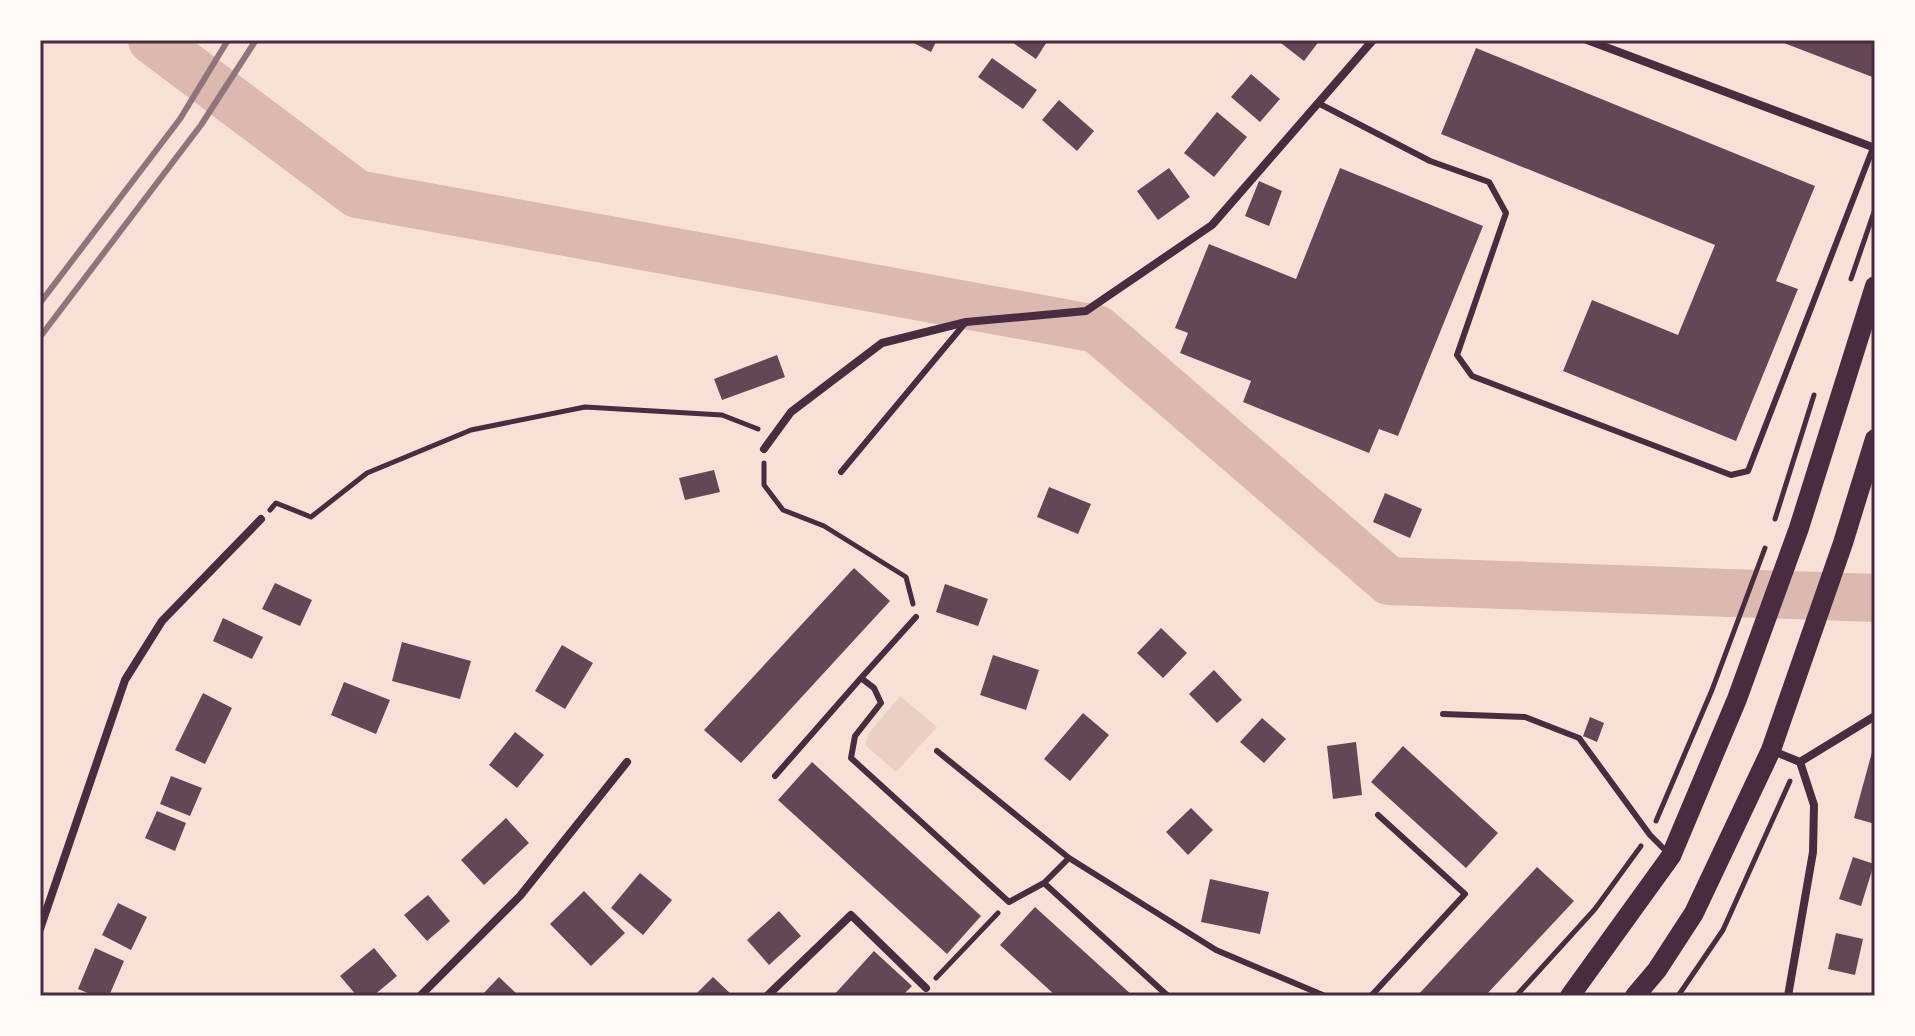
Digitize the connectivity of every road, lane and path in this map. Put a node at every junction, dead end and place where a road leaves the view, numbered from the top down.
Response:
1 (1373, 40) edge
2 (1587, 40) edge
3 (1318, 103) junction
4 (1874, 148) edge
5 (1875, 286) edge
6 (966, 322) junction
7 (774, 435) junction
8 (1875, 439) edge
9 (764, 449) joint
10 (841, 472) dead end
11 (1781, 497) dead end
12 (261, 519) joint
13 (1775, 520) dead end
14 (1770, 534) dead end
15 (916, 617) joint
16 (861, 678) junction
17 (1443, 714) dead end
18 (1875, 716) edge
19 (1771, 750) junction
20 (937, 751) dead end
21 (627, 762) dead end
22 (1800, 762) junction
23 (775, 776) dead end
24 (1378, 815) dead end
25 (1650, 835) junction
26 (1671, 856) junction
27 (1069, 858) junction
28 (1044, 883) junction
29 (1009, 902) junction
30 (40, 929) edge
31 (926, 988) joint
32 (420, 996) edge
33 (767, 996) edge
34 (1168, 996) edge
35 (1325, 996) edge
36 (1371, 996) edge
37 (1516, 996) edge
38 (1570, 996) edge
39 (1635, 996) edge
40 (1678, 996) edge
41 (1788, 996) edge

1 - 3 street
2 - 4 street
3 - 4 lane
3 - 6 street
5 - 26 main road
6 - 7 street
6 - 10 lane
7 - 9 street
7 - 12 path
8 - 19 main road
9 - 15 path
11 - 13 path
12 - 30 street
14 - 25 path
15 - 16 lane
16 - 23 lane
16 - 29 lane
17 - 25 lane
18 - 22 street
19 - 22 street
19 - 39 main road
20 - 27 lane
21 - 32 street
22 - 40 path
22 - 41 street
24 - 36 lane
25 - 26 lane
25 - 37 path
26 - 38 main road
27 - 28 lane
27 - 35 lane
28 - 29 lane
28 - 34 lane
29 - 31 path
31 - 33 street

